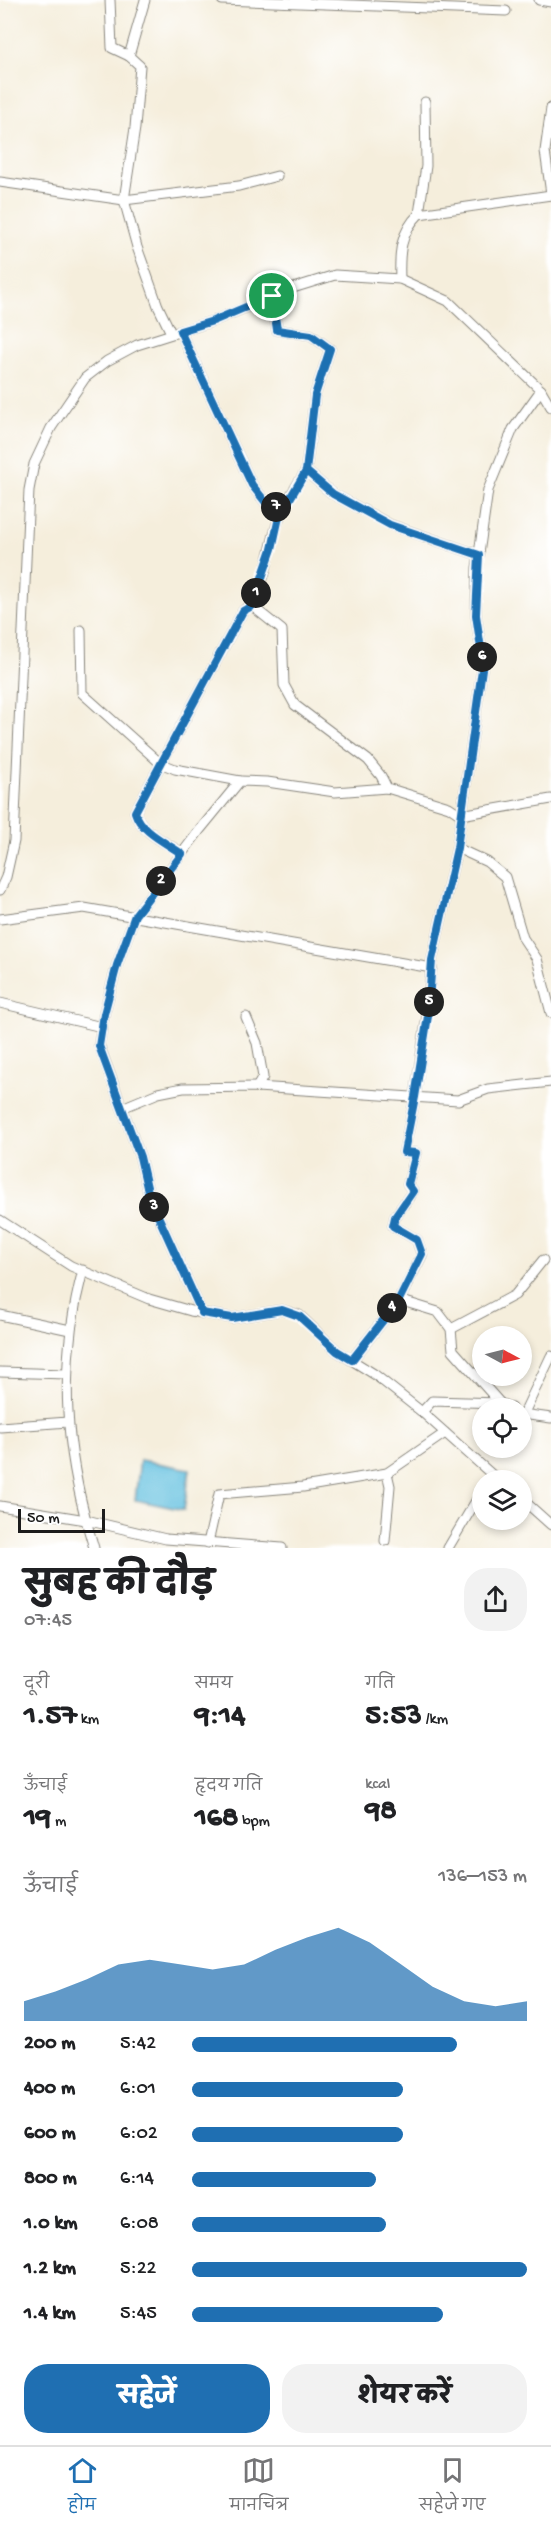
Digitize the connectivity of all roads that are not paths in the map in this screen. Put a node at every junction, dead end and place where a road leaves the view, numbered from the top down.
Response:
1 (110, 0) edge
2 (145, 0) edge
3 (222, 0) edge
4 (539, 0) edge
5 (551, 2) edge
6 (506, 11) dead end
7 (129, 56) junction
8 (425, 102) dead end
9 (551, 108) edge
10 (277, 176) dead end
11 (0, 182) edge
12 (551, 194) edge
13 (124, 200) junction
14 (419, 214) junction
15 (400, 279) junction
16 (272, 296) junction
17 (176, 332) junction
18 (541, 390) junction
19 (551, 407) edge
20 (306, 471) junction
21 (284, 509) junction
22 (479, 555) junction
23 (252, 606) junction
24 (81, 630) dead end
25 (160, 763) junction
26 (240, 781) junction
27 (387, 788) junction
28 (551, 799) edge
29 (461, 815) junction
30 (457, 848) junction
31 (182, 854) junction
32 (0, 890) edge
33 (135, 915) junction
34 (0, 919) edge
35 (432, 968) junction
36 (0, 1003) edge
37 (551, 1013) edge
38 (246, 1017) dead end
39 (102, 1028) junction
40 (551, 1082) edge
41 (257, 1087) junction
42 (415, 1097) junction
43 (122, 1108) junction
44 (0, 1220) edge
45 (543, 1260) dead end
46 (83, 1270) junction
47 (399, 1300) junction
48 (202, 1313) junction
49 (0, 1315) edge
50 (452, 1329) junction
51 (70, 1330) junction
52 (551, 1356) edge
53 (352, 1360) junction
54 (0, 1372) edge
55 (66, 1374) junction
56 (496, 1398) edge
57 (531, 1398) edge
58 (472, 1402) edge
59 (422, 1412) junction
60 (532, 1416) edge
61 (551, 1418) edge
62 (68, 1422) junction
63 (0, 1427) edge
64 (445, 1433) junction
65 (483, 1470) edge
66 (387, 1473) junction
67 (0, 1506) edge
68 (472, 1508) edge
69 (532, 1508) edge
70 (86, 1520) junction
71 (551, 1525) edge
72 (386, 1541) dead end
73 (208, 1543) junction
74 (94, 1548) edge
75 (282, 1548) edge
76 (448, 1548) edge

1 - 7 street
2 - 7 street
3 - 6 street
4 - 5 street
7 - 13 street
8 - 14 street
9 - 12 street
10 - 13 street
11 - 13 street
12 - 14 street
13 - 17 street
14 - 15 street
15 - 16 street
15 - 18 street
16 - 17 street
16 - 20 street
17 - 21 street
17 - 32 street
18 - 19 street
18 - 22 street
20 - 21 street
20 - 22 street
21 - 23 street
22 - 29 street
23 - 25 street
23 - 27 street
24 - 25 street
25 - 26 street
25 - 31 street
26 - 27 street
26 - 31 street
27 - 29 street
28 - 29 street
29 - 30 street
30 - 35 street
30 - 37 street
31 - 33 street
33 - 34 street
33 - 35 street
33 - 39 street
35 - 42 street
36 - 39 street
38 - 41 street
39 - 43 street
40 - 42 street
41 - 42 street
41 - 43 street
42 - 47 street
43 - 48 street
44 - 46 street
45 - 50 street
46 - 48 street
46 - 51 street
47 - 50 street
47 - 53 street
48 - 53 street
49 - 51 street
50 - 56 street
51 - 55 street
52 - 57 street
53 - 59 street
54 - 55 street
55 - 62 street
58 - 59 street
59 - 64 street
60 - 61 street
62 - 63 street
62 - 70 street
64 - 65 street
64 - 66 street
66 - 72 street
66 - 73 street
67 - 70 street
68 - 76 street
69 - 71 street
70 - 73 street
70 - 74 street
73 - 75 street

